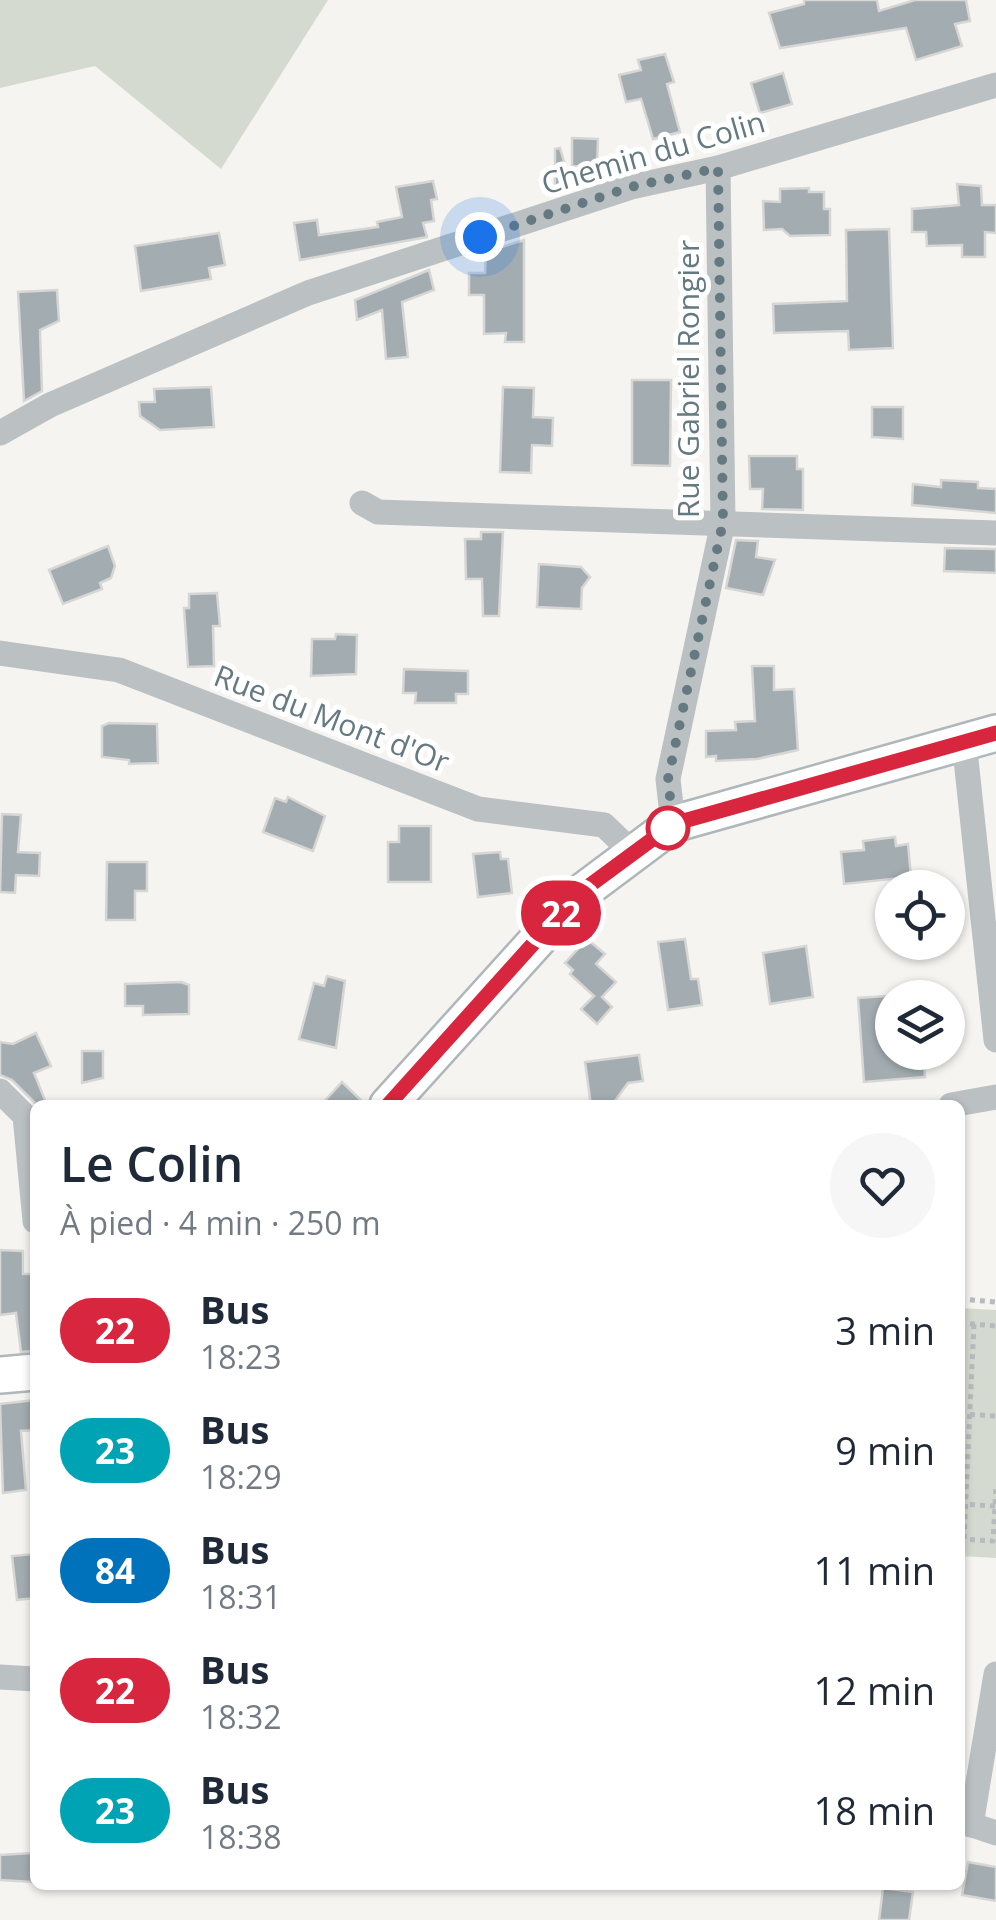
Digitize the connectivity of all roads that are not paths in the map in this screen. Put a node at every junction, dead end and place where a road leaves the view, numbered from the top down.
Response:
1 (996, 85) edge
2 (718, 168) junction
3 (0, 433) edge
4 (362, 503) dead end
5 (723, 522) junction
6 (996, 532) edge
7 (0, 653) edge
8 (980, 737) edge
9 (673, 824) junction
10 (634, 854) junction
11 (996, 1040) edge
12 (0, 1091) edge
13 (996, 1097) edge
14 (393, 1100) edge
15 (965, 1103) edge
16 (30, 1168) edge
17 (30, 1372) edge
18 (0, 1375) edge
19 (996, 1674) edge
20 (0, 1677) edge
21 (30, 1679) edge
22 (976, 1826) edge

1 - 2 street, Chemin du Colin
2 - 3 street, Chemin du Colin
2 - 5 street, Rue Gabriel Rongier
4 - 5 street
5 - 6 street
5 - 9 street, Rue Gabriel Rongier
7 - 10 street, Rue du Mont d'Or
8 - 9 main road
8 - 11 street
9 - 10 main road
10 - 14 main road
12 - 16 street
13 - 15 street
17 - 18 main road
19 - 22 street
20 - 21 street

